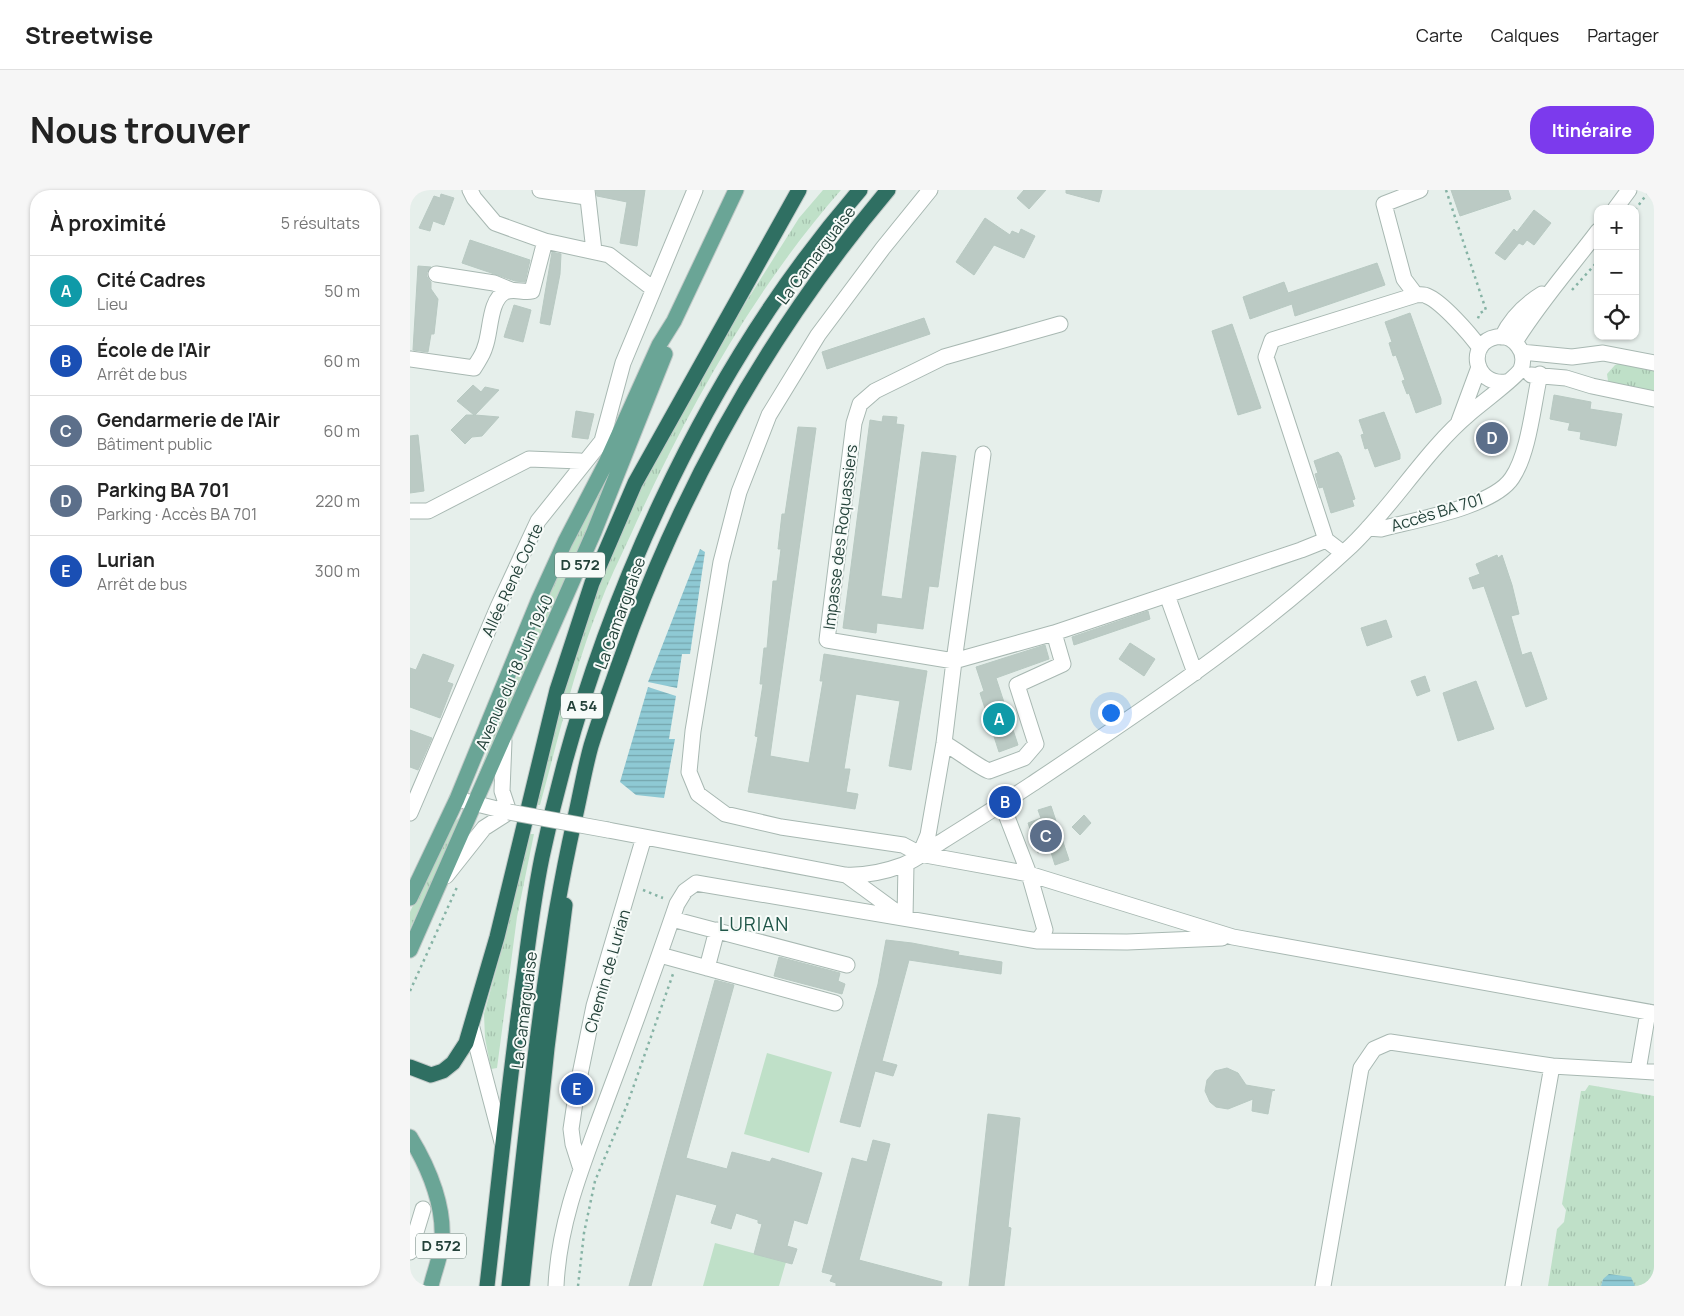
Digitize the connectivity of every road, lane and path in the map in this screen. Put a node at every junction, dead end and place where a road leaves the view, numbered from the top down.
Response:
1 (470, 190) edge
2 (540, 190) edge
3 (695, 190) edge
4 (736, 190) edge
5 (799, 190) edge
6 (860, 190) edge
7 (888, 190) edge
8 (930, 190) edge
9 (1420, 190) edge
10 (1446, 190) edge
11 (1628, 190) edge
12 (1650, 190) edge
13 (587, 193) edge
14 (1618, 205) edge
15 (1639, 205) edge
16 (1594, 236) edge
17 (545, 241) junction
18 (594, 252) junction
19 (1594, 266) edge
20 (436, 274) dead end
21 (1579, 283) dead end
22 (652, 288) junction
23 (512, 290) junction
24 (1416, 295) junction
25 (674, 321) junction
26 (1476, 323) dead end
27 (1060, 324) dead end
28 (1513, 344) junction
29 (1480, 348) junction
30 (410, 359) edge
31 (1654, 363) edge
32 (1478, 367) junction
33 (1540, 374) junction
34 (1512, 378) junction
35 (1654, 398) edge
36 (1459, 422) junction
37 (984, 454) dead end
38 (583, 464) junction
39 (410, 511) edge
40 (1368, 528) junction
41 (1326, 540) junction
42 (1343, 553) junction
43 (1167, 595) junction
44 (1054, 633) junction
45 (954, 661) junction
46 (1195, 673) junction
47 (504, 741) junction
48 (944, 743) junction
49 (457, 800) junction
50 (475, 804) junction
51 (1002, 804) junction
52 (509, 812) junction
53 (410, 813) edge
54 (644, 837) junction
55 (567, 852) junction
56 (920, 854) junction
57 (906, 864) junction
58 (1029, 874) junction
59 (845, 875) junction
60 (460, 880) dead end
61 (442, 882) junction
62 (632, 885) junction
63 (410, 898) edge
64 (677, 904) junction
65 (905, 918) junction
66 (672, 919) junction
67 (717, 930) junction
68 (1233, 937) junction
69 (1038, 941) junction
70 (410, 950) edge
71 (660, 954) junction
72 (847, 965) dead end
73 (707, 968) junction
74 (674, 973) dead end
75 (410, 991) edge
76 (835, 1003) dead end
77 (1651, 1012) edge
78 (472, 1028) junction
79 (1552, 1066) junction
80 (410, 1067) edge
81 (1638, 1071) junction
82 (1654, 1072) edge
83 (410, 1137) edge
84 (503, 1144) junction
85 (410, 1155) edge
86 (424, 1166) junction
87 (580, 1166) junction
88 (422, 1209) dead end
89 (410, 1252) edge
90 (431, 1286) edge
91 (487, 1286) edge
92 (509, 1286) edge
93 (522, 1286) edge
94 (556, 1286) edge
95 (578, 1286) edge
96 (1323, 1286) edge
97 (1513, 1286) edge

1 - 17 street
2 - 13 street
3 - 22 street, Allée René Corte
4 - 25 main road, Avenue du 18 Juin 1940 / D 572
5 - 78 highway
6 - 84 highway, La Camarguaise / A 54
7 - 55 highway, La Camarguaise / A 54
8 - 56 street
9 - 24 street
10 - 26 path
11 - 14 street
12 - 15 path
13 - 18 street
16 - 28 street
17 - 18 street
17 - 23 street
18 - 22 street
19 - 21 path
20 - 23 street
22 - 38 street, Allée René Corte
23 - 30 street
24 - 29 street
24 - 41 street
25 - 47 main road, Avenue du 18 Juin 1940 / D 572
25 - 49 main road, Avenue du 18 Juin 1940 / D 572
27 - 45 street, Impasse des Roquassiers
28 - 29 street
28 - 31 street
28 - 34 street
29 - 32 street
32 - 34 street
32 - 36 street
33 - 34 street
33 - 35 street
33 - 40 street, Accès BA 701
34 - 36 street
36 - 40 street
37 - 45 street
38 - 39 street
38 - 53 street, Allée René Corte
40 - 42 street
41 - 42 street
41 - 43 street
42 - 46 street
43 - 44 street
43 - 46 street
44 - 45 street
44 - 48 street
45 - 48 street
46 - 51 street
47 - 50 main road, Avenue du 18 Juin 1940 / D 572
47 - 52 street
48 - 56 street
49 - 50 street
49 - 63 main road, Avenue du 18 Juin 1940 / D 572
50 - 52 street
50 - 61 main road, Avenue du 18 Juin 1940 / D 572
51 - 56 street
51 - 58 street
52 - 54 street, bridge
52 - 61 street
54 - 59 street
54 - 62 street, Chemin de Lurian
55 - 92 highway, La Camarguaise / A 54
55 - 93 highway
56 - 57 street
56 - 58 street
57 - 59 street
57 - 65 street
58 - 68 street
58 - 69 street
59 - 65 street
60 - 75 path
61 - 70 main road, Avenue du 18 Juin 1940 / D 572
62 - 64 path
62 - 87 street, Chemin de Lurian
64 - 65 street
64 - 66 street
65 - 69 street
66 - 67 street
66 - 71 street
67 - 72 street
67 - 73 street
68 - 69 street
68 - 77 street
71 - 73 street
71 - 87 street
73 - 76 street
74 - 95 path
77 - 81 street
78 - 80 highway
78 - 84 street
79 - 81 street
79 - 96 street
79 - 97 street
81 - 82 street
83 - 86 main road, D 572
84 - 91 highway, La Camarguaise / A 54
85 - 86 main road, D 572
86 - 90 main road, D 572
87 - 94 street
88 - 89 street

